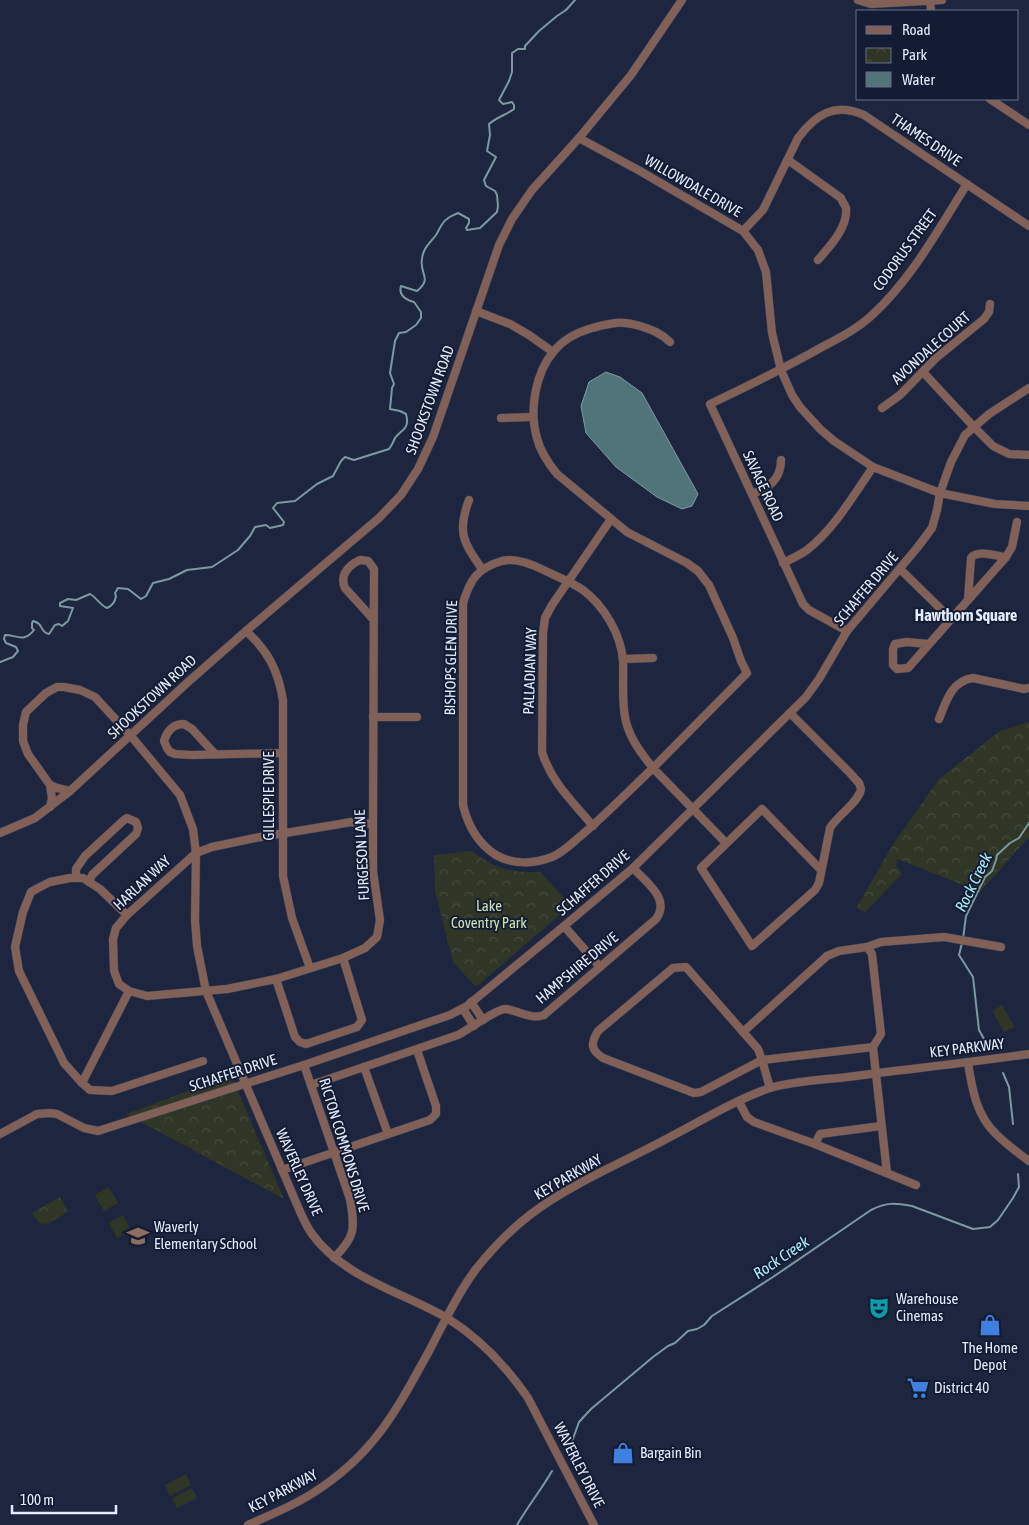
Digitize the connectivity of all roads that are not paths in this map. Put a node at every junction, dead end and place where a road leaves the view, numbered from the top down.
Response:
1 (682, 0) edge
2 (858, 0) edge
3 (930, 0) edge
4 (942, 0) edge
5 (992, 100) edge
6 (1029, 125) edge
7 (579, 138) junction
8 (788, 160) junction
9 (967, 184) junction
10 (1029, 226) edge
11 (744, 231) junction
12 (818, 260) dead end
13 (990, 304) dead end
14 (476, 310) junction
15 (670, 342) dead end
16 (553, 352) junction
17 (781, 370) junction
18 (923, 372) junction
19 (1029, 388) edge
20 (882, 408) dead end
21 (532, 416) junction
22 (501, 418) dead end
23 (974, 427) junction
24 (1029, 455) edge
25 (781, 460) dead end
26 (873, 467) junction
27 (940, 493) junction
28 (752, 494) junction
29 (469, 500) dead end
30 (1029, 506) edge
31 (611, 519) junction
32 (1017, 522) dead end
33 (1006, 557) junction
34 (783, 563) junction
35 (482, 569) junction
36 (900, 569) junction
37 (568, 581) junction
38 (968, 600) junction
39 (374, 619) junction
40 (951, 619) junction
41 (246, 631) junction
42 (847, 631) junction
43 (928, 644) junction
44 (653, 658) dead end
45 (623, 660) junction
46 (1029, 688) edge
47 (791, 714) junction
48 (373, 717) junction
49 (416, 718) dead end
50 (939, 720) dead end
51 (131, 736) junction
52 (283, 753) junction
53 (215, 754) junction
54 (653, 768) junction
55 (50, 785) junction
56 (70, 790) junction
57 (50, 808) junction
58 (694, 809) junction
59 (373, 824) junction
60 (593, 826) junction
61 (0, 833) edge
62 (282, 834) junction
63 (726, 843) junction
64 (196, 853) junction
65 (633, 868) junction
66 (821, 870) junction
67 (76, 878) junction
68 (89, 882) junction
69 (127, 915) junction
70 (564, 926) junction
71 (867, 947) junction
72 (1000, 947) dead end
73 (343, 958) junction
74 (600, 967) junction
75 (310, 968) junction
76 (276, 979) junction
77 (129, 991) junction
78 (206, 991) junction
79 (471, 1002) junction
80 (463, 1009) junction
81 (483, 1020) junction
82 (474, 1026) junction
83 (743, 1032) junction
84 (873, 1047) junction
85 (417, 1050) junction
86 (1029, 1054) edge
87 (762, 1060) junction
88 (203, 1061) dead end
89 (968, 1063) junction
90 (304, 1065) junction
91 (364, 1068) junction
92 (876, 1073) junction
93 (82, 1083) junction
94 (245, 1083) junction
95 (311, 1085) junction
96 (770, 1088) junction
97 (739, 1102) junction
98 (881, 1126) junction
99 (0, 1134) edge
100 (388, 1134) junction
101 (815, 1144) junction
102 (334, 1152) junction
103 (1029, 1161) edge
104 (282, 1170) junction
105 (887, 1173) junction
106 (916, 1185) dead end
107 (334, 1258) junction
108 (447, 1318) junction
109 (248, 1525) edge
110 (594, 1525) edge

1 - 7 street, SHOOKSTOWN ROAD
2 - 3 street
3 - 4 street
5 - 6 street
7 - 11 street, WILLOWDALE DRIVE
7 - 14 street, SHOOKSTOWN ROAD
8 - 9 street, THAMES DRIVE
8 - 11 street, THAMES DRIVE
8 - 12 street
9 - 10 street, THAMES DRIVE
9 - 17 street, CODORUS STREET
11 - 17 street, WILLOWDALE DRIVE
13 - 18 street, AVONDALE COURT
14 - 16 street
14 - 41 street, SHOOKSTOWN ROAD
15 - 16 street
16 - 21 street
17 - 26 street, WILLOWDALE DRIVE
17 - 28 street, SAVAGE ROAD
18 - 20 street, AVONDALE COURT
18 - 23 street
19 - 23 street, SCHAFFER DRIVE
21 - 22 street
21 - 31 street
23 - 24 street
23 - 27 street, SCHAFFER DRIVE
25 - 28 street
26 - 27 street, WILLOWDALE DRIVE
26 - 34 street
27 - 30 street, WILLOWDALE DRIVE
27 - 36 street, SCHAFFER DRIVE
28 - 34 street, SAVAGE ROAD
29 - 35 street
31 - 37 street, PALLADIAN WAY
31 - 54 street, BISHOPS GLEN DRIVE
32 - 33 street
33 - 38 street
33 - 38 street
34 - 42 street, SAVAGE ROAD
35 - 37 street
35 - 60 street, BISHOPS GLEN DRIVE
36 - 40 street
36 - 42 street, SCHAFFER DRIVE
37 - 45 street
37 - 60 street, PALLADIAN WAY
38 - 40 street
39 - 39 street, FURGESON LANE
39 - 48 street, FURGESON LANE
40 - 43 street
41 - 51 street, SHOOKSTOWN ROAD
41 - 52 street, GILLESPIE DRIVE
42 - 47 street, SCHAFFER DRIVE
43 - 43 street
44 - 45 street
45 - 54 street
46 - 50 street
47 - 58 street, SCHAFFER DRIVE
47 - 66 street
48 - 49 street
48 - 59 street, FURGESON LANE
51 - 55 street
51 - 56 street, SHOOKSTOWN ROAD
51 - 64 street, WAVERLEY DRIVE
52 - 53 street
52 - 62 street, GILLESPIE DRIVE
53 - 53 street
54 - 58 street
54 - 60 street, BISHOPS GLEN DRIVE
55 - 56 street
55 - 57 street
56 - 57 street, SHOOKSTOWN ROAD
57 - 61 street, SHOOKSTOWN ROAD
58 - 63 street
58 - 65 street, SCHAFFER DRIVE
59 - 62 street
59 - 73 street, FURGESON LANE
62 - 64 street
62 - 75 street, GILLESPIE DRIVE
63 - 66 street
63 - 66 street
64 - 69 street, HARLAN WAY
64 - 78 street, WAVERLEY DRIVE
65 - 70 street, SCHAFFER DRIVE
65 - 74 street, HAMPSHIRE DRIVE
67 - 68 street
67 - 68 street
67 - 93 street
68 - 69 street
69 - 77 street, HARLAN WAY
70 - 74 street
70 - 79 street, SCHAFFER DRIVE
71 - 72 street
71 - 83 street
71 - 84 street
73 - 75 street, FURGESON LANE
73 - 76 street
74 - 81 street, HAMPSHIRE DRIVE
75 - 76 street, FURGESON LANE
76 - 78 street, FURGESON LANE
77 - 78 street
77 - 93 street
78 - 94 street, WAVERLEY DRIVE
79 - 80 street, SCHAFFER DRIVE
79 - 81 street
80 - 82 street
80 - 90 street, SCHAFFER DRIVE
81 - 82 street, HAMPSHIRE DRIVE
82 - 85 street, HAMPSHIRE DRIVE
83 - 87 street
83 - 87 street
84 - 87 street
84 - 92 street
85 - 91 street, HAMPSHIRE DRIVE
85 - 100 street
86 - 89 street, KEY PARKWAY
87 - 96 street
88 - 93 street
89 - 92 street, KEY PARKWAY
89 - 103 street
90 - 94 street, SCHAFFER DRIVE
90 - 95 street, RICTON COMMONS DRIVE
91 - 95 street, HAMPSHIRE DRIVE
91 - 100 street
92 - 96 street, KEY PARKWAY
92 - 98 street
94 - 99 street, SCHAFFER DRIVE
94 - 104 street, WAVERLEY DRIVE
95 - 102 street, RICTON COMMONS DRIVE
96 - 97 street, KEY PARKWAY
97 - 101 street
97 - 108 street, KEY PARKWAY
98 - 101 street
98 - 105 street
100 - 102 street
101 - 105 street
102 - 104 street
102 - 107 street, RICTON COMMONS DRIVE
104 - 107 street, WAVERLEY DRIVE
105 - 106 street
107 - 108 street, WAVERLEY DRIVE
108 - 109 street, KEY PARKWAY
108 - 110 street, WAVERLEY DRIVE

